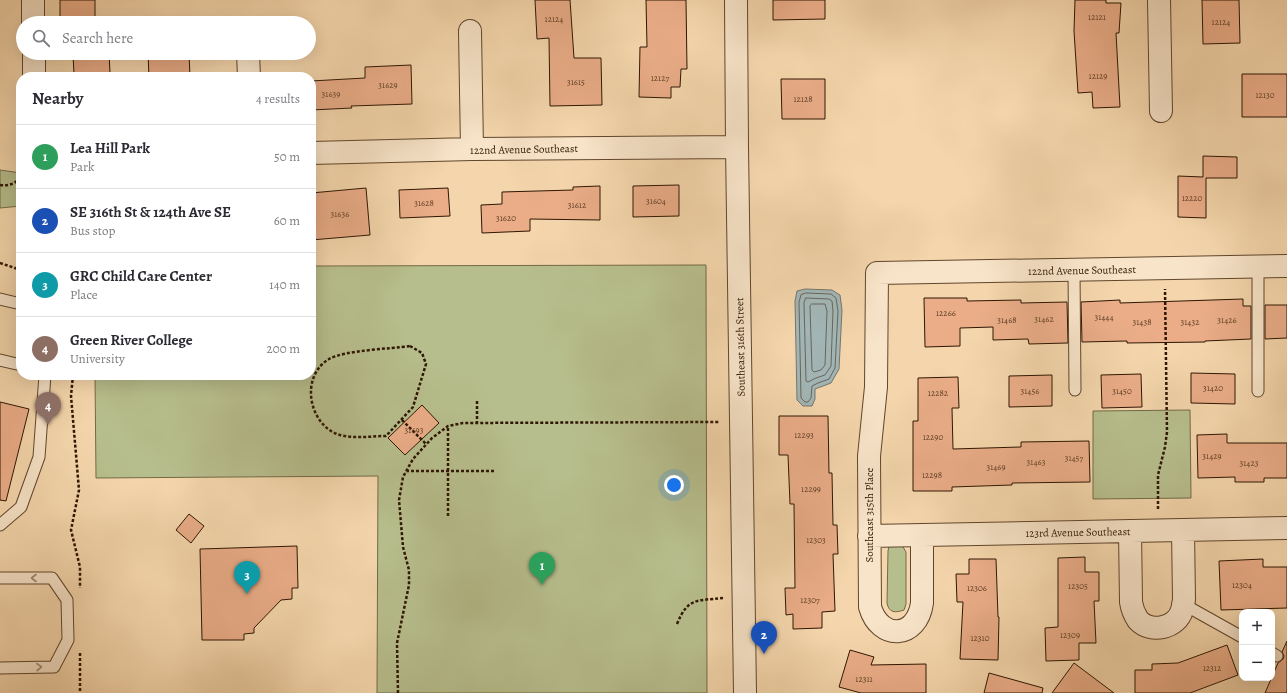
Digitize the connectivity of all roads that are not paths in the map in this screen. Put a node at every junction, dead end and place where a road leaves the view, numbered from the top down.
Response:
1 (33, 0) edge
2 (736, 0) edge
3 (1159, 0) edge
4 (33, 16) edge
5 (470, 31) dead end
6 (34, 60) edge
7 (248, 60) edge
8 (34, 72) edge
9 (249, 72) edge
10 (1161, 110) dead end
11 (737, 147) junction
12 (472, 149) junction
13 (316, 152) edge
14 (1287, 266) edge
15 (1258, 267) junction
16 (1074, 270) junction
17 (877, 273) joint
18 (0, 299) edge
19 (16, 303) edge
20 (0, 360) edge
21 (16, 364) edge
22 (45, 380) edge
23 (1075, 390) dead end
24 (1258, 391) dead end
25 (0, 525) edge
26 (1287, 528) edge
27 (1183, 530) junction
28 (1130, 531) junction
29 (922, 535) junction
30 (869, 536) junction
31 (0, 578) edge
32 (1183, 604) junction
33 (1239, 634) edge
34 (0, 668) edge
35 (745, 693) edge

1 - 4 street
2 - 11 street, Southeast 316th Street
3 - 10 street
5 - 12 street
6 - 8 street
7 - 9 street
11 - 12 street, 122nd Avenue Southeast
11 - 35 street, Southeast 316th Street
12 - 13 street, 122nd Avenue Southeast
14 - 15 street, 122nd Avenue Southeast
15 - 16 street, 122nd Avenue Southeast
15 - 24 lane
16 - 17 street, 122nd Avenue Southeast
16 - 23 lane
17 - 30 street, Southeast 315th Place
18 - 19 lane
20 - 21 lane
22 - 25 lane
26 - 27 street, 123rd Avenue Southeast
27 - 28 street, 123rd Avenue Southeast
27 - 32 street
28 - 29 street, 123rd Avenue Southeast
28 - 32 street
29 - 30 street, 123rd Avenue Southeast
29 - 30 street, Southeast 315th Place
34 -> 31 lane
32 - 33 lane

